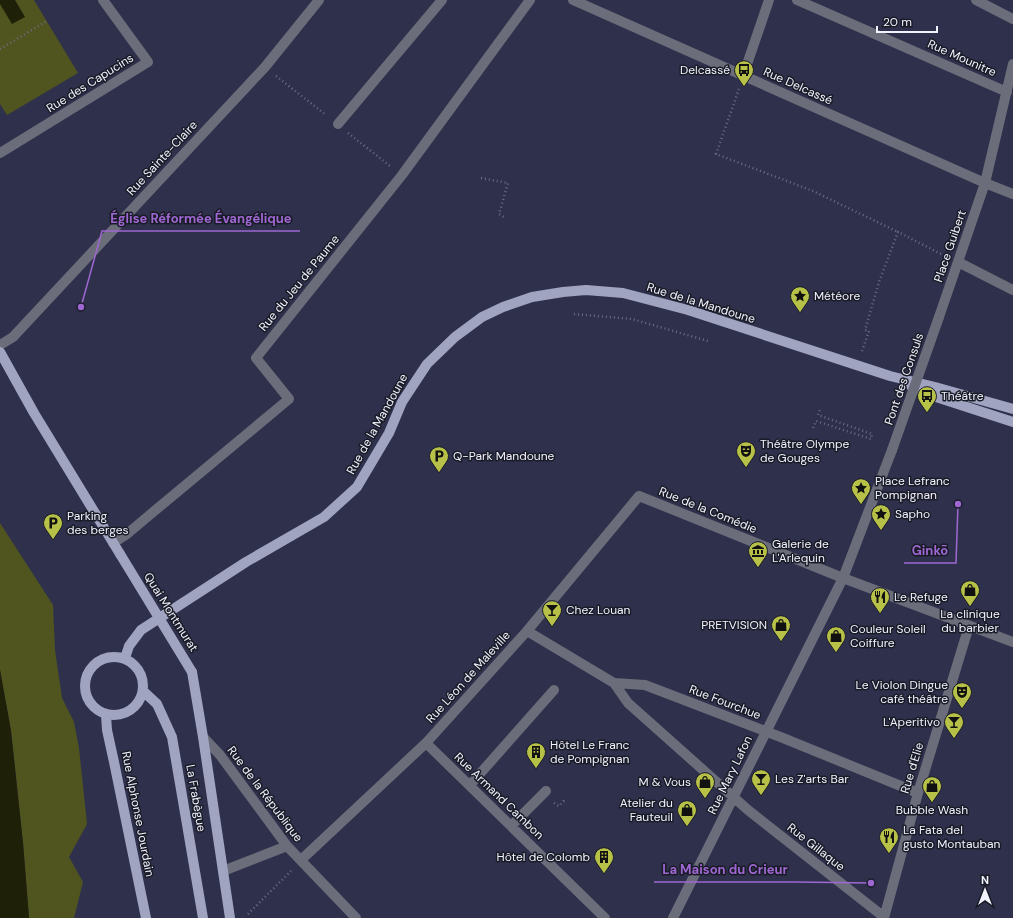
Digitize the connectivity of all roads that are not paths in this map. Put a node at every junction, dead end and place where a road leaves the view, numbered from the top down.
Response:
1 (103, 0) edge
2 (319, 0) edge
3 (442, 0) edge
4 (530, 0) edge
5 (573, 0) edge
6 (769, 0) edge
7 (797, 0) edge
8 (976, 0) edge
9 (1013, 19) edge
10 (1013, 64) edge
11 (743, 76) junction
12 (1007, 92) junction
13 (338, 124) dead end
14 (0, 153) edge
15 (985, 183) junction
16 (1013, 194) edge
17 (958, 262) junction
18 (1013, 290) edge
19 (939, 316) joint
20 (0, 345) edge
21 (0, 352) edge
22 (890, 376) junction
23 (1013, 409) edge
24 (1013, 422) edge
25 (639, 496) joint
26 (113, 543) junction
27 (843, 578) junction
28 (969, 626) junction
29 (527, 631) junction
30 (1013, 642) edge
31 (125, 658) junction
32 (614, 683) junction
33 (554, 690) dead end
34 (143, 691) junction
35 (106, 715) junction
36 (766, 732) junction
37 (203, 737) junction
38 (426, 743) junction
39 (470, 785) junction
40 (546, 791) dead end
41 (918, 793) junction
42 (734, 796) junction
43 (511, 826) junction
44 (287, 846) junction
45 (302, 860) junction
46 (222, 871) junction
47 (604, 917) edge
48 (146, 918) edge
49 (204, 918) edge
50 (230, 918) edge
51 (356, 918) edge
52 (673, 918) edge
53 (884, 918) edge

1 - 14 street, Rue des Capucins
2 - 20 street, Rue Sainte-Claire
3 - 13 street
4 - 26 street, Rue du Jeu de Paume
5 - 11 street, Rue Delcassé
6 - 11 street
7 - 12 street, Rue Mounitre
8 - 9 street
10 - 12 street, Place Guibert
11 - 15 street, Rue Delcassé
12 - 15 street, Place Guibert
15 - 16 street, Rue Delcassé
15 - 17 street, Place Guibert
17 - 18 street
17 - 19 street, Place Guibert
19 - 27 street, Pont des Consuls, bridge
21 - 26 main road, Quai Montmurat
22 - 23 main road, Rue de la Mandoune
22 - 24 main road, Rue de la Mandoune
22 - 31 main road, Rue de la Mandoune
25 - 27 street, Rue de la Comédie
25 - 29 street, Rue Léon de Maleville
26 - 37 main road, Quai Montmurat, bridge
27 - 28 street, Rue de la Comédie
27 - 36 street, Rue Mary Lafon
28 - 30 street, Rue de la Comédie
28 - 41 street, Rue d'Elie
29 - 32 street, Rue Fourchue
29 - 38 street, Rue Léon de Maleville
31 - 34 main road
31 - 35 main road
32 - 36 street, Rue Fourchue
32 - 42 street, Rue Gillaque
33 - 39 street
34 - 35 main road
34 - 49 main road, La Frabègue
35 - 48 main road, Rue Alphonse Jourdain
36 - 41 street, Rue Fourchue
36 - 42 street, Rue Mary Lafon
37 - 44 street, Rue de la République
37 - 46 main road, Quai Montmurat
38 - 39 street, Rue Armand Cambon
38 - 45 street, Rue Léon de Maleville
39 - 43 street, Rue Armand Cambon
40 - 43 street
41 - 53 street, Rue d'Elie
42 - 52 street, Rue Mary Lafon
42 - 53 street, Rue Gillaque
43 - 47 street, Rue Armand Cambon
44 - 45 street, Rue de la République
44 - 46 street
45 - 51 street, Rue de la République
46 - 50 main road, Quai Montmurat

